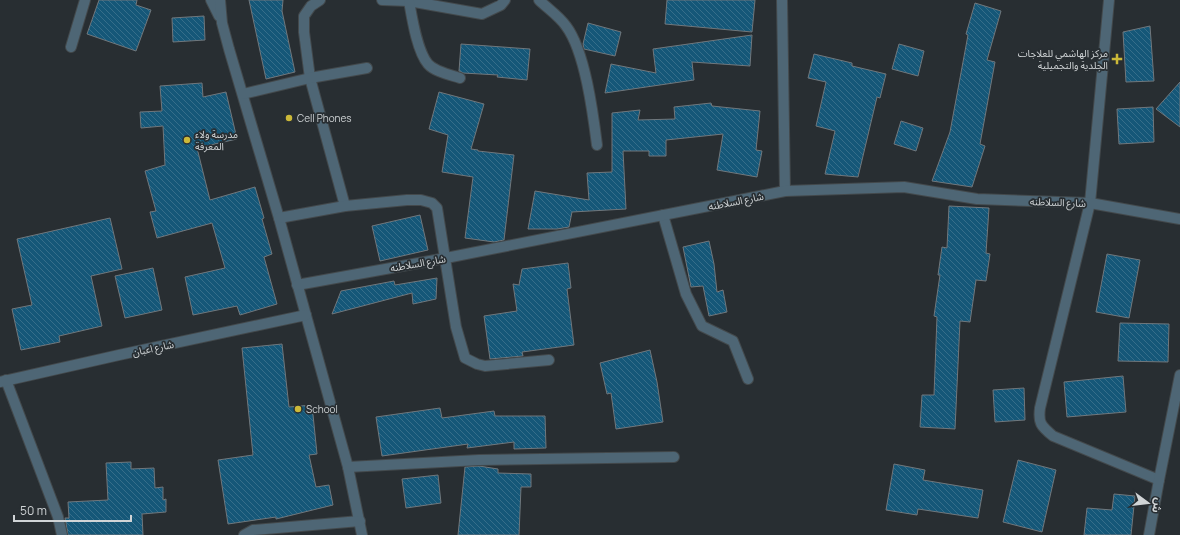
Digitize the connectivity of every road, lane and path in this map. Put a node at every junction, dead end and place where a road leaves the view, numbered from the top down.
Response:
1 (84, 0) edge
2 (211, 0) edge
3 (220, 0) edge
4 (320, 0) edge
5 (382, 0) edge
6 (504, 0) edge
7 (539, 0) edge
8 (782, 0) edge
9 (1109, 0) edge
10 (409, 1) edge
11 (222, 23) junction
12 (71, 47) dead end
13 (367, 68) dead end
14 (310, 78) junction
15 (460, 78) dead end
16 (243, 94) junction
17 (597, 145) dead end
18 (785, 191) junction
19 (1090, 203) junction
20 (344, 206) junction
21 (663, 215) junction
22 (279, 218) junction
23 (1180, 219) edge
24 (446, 258) junction
25 (297, 285) junction
26 (306, 315) junction
27 (549, 360) dead end
28 (1180, 375) edge
29 (748, 379) dead end
30 (3, 381) edge
31 (674, 457) dead end
32 (348, 467) junction
33 (1159, 480) junction
34 (360, 521) junction
35 (62, 535) edge
36 (244, 535) edge
37 (362, 535) edge
38 (1149, 535) edge

1 - 12 street
2 - 11 street
3 - 11 street
4 - 14 street
5 - 10 street
6 - 10 street
7 - 17 street
8 - 18 street
9 - 19 street
10 - 15 street
11 - 16 street
13 - 14 street
14 - 16 street
14 - 20 street
16 - 22 street
18 - 19 street, شارع السلاطنه
18 - 21 street, شارع السلاطنه
19 - 23 street, شارع السلاطنه
19 - 33 street
20 - 22 street
20 - 24 street
21 - 24 street, شارع السلاطنه
21 - 29 street
22 - 25 street
24 - 25 street, شارع السلاطنه
24 - 27 street
25 - 26 street
26 - 30 street, شارع اعبان
26 - 32 street
28 - 33 street
30 - 35 street
31 - 32 street
32 - 34 street
33 - 38 street
34 - 36 street
34 - 37 street

